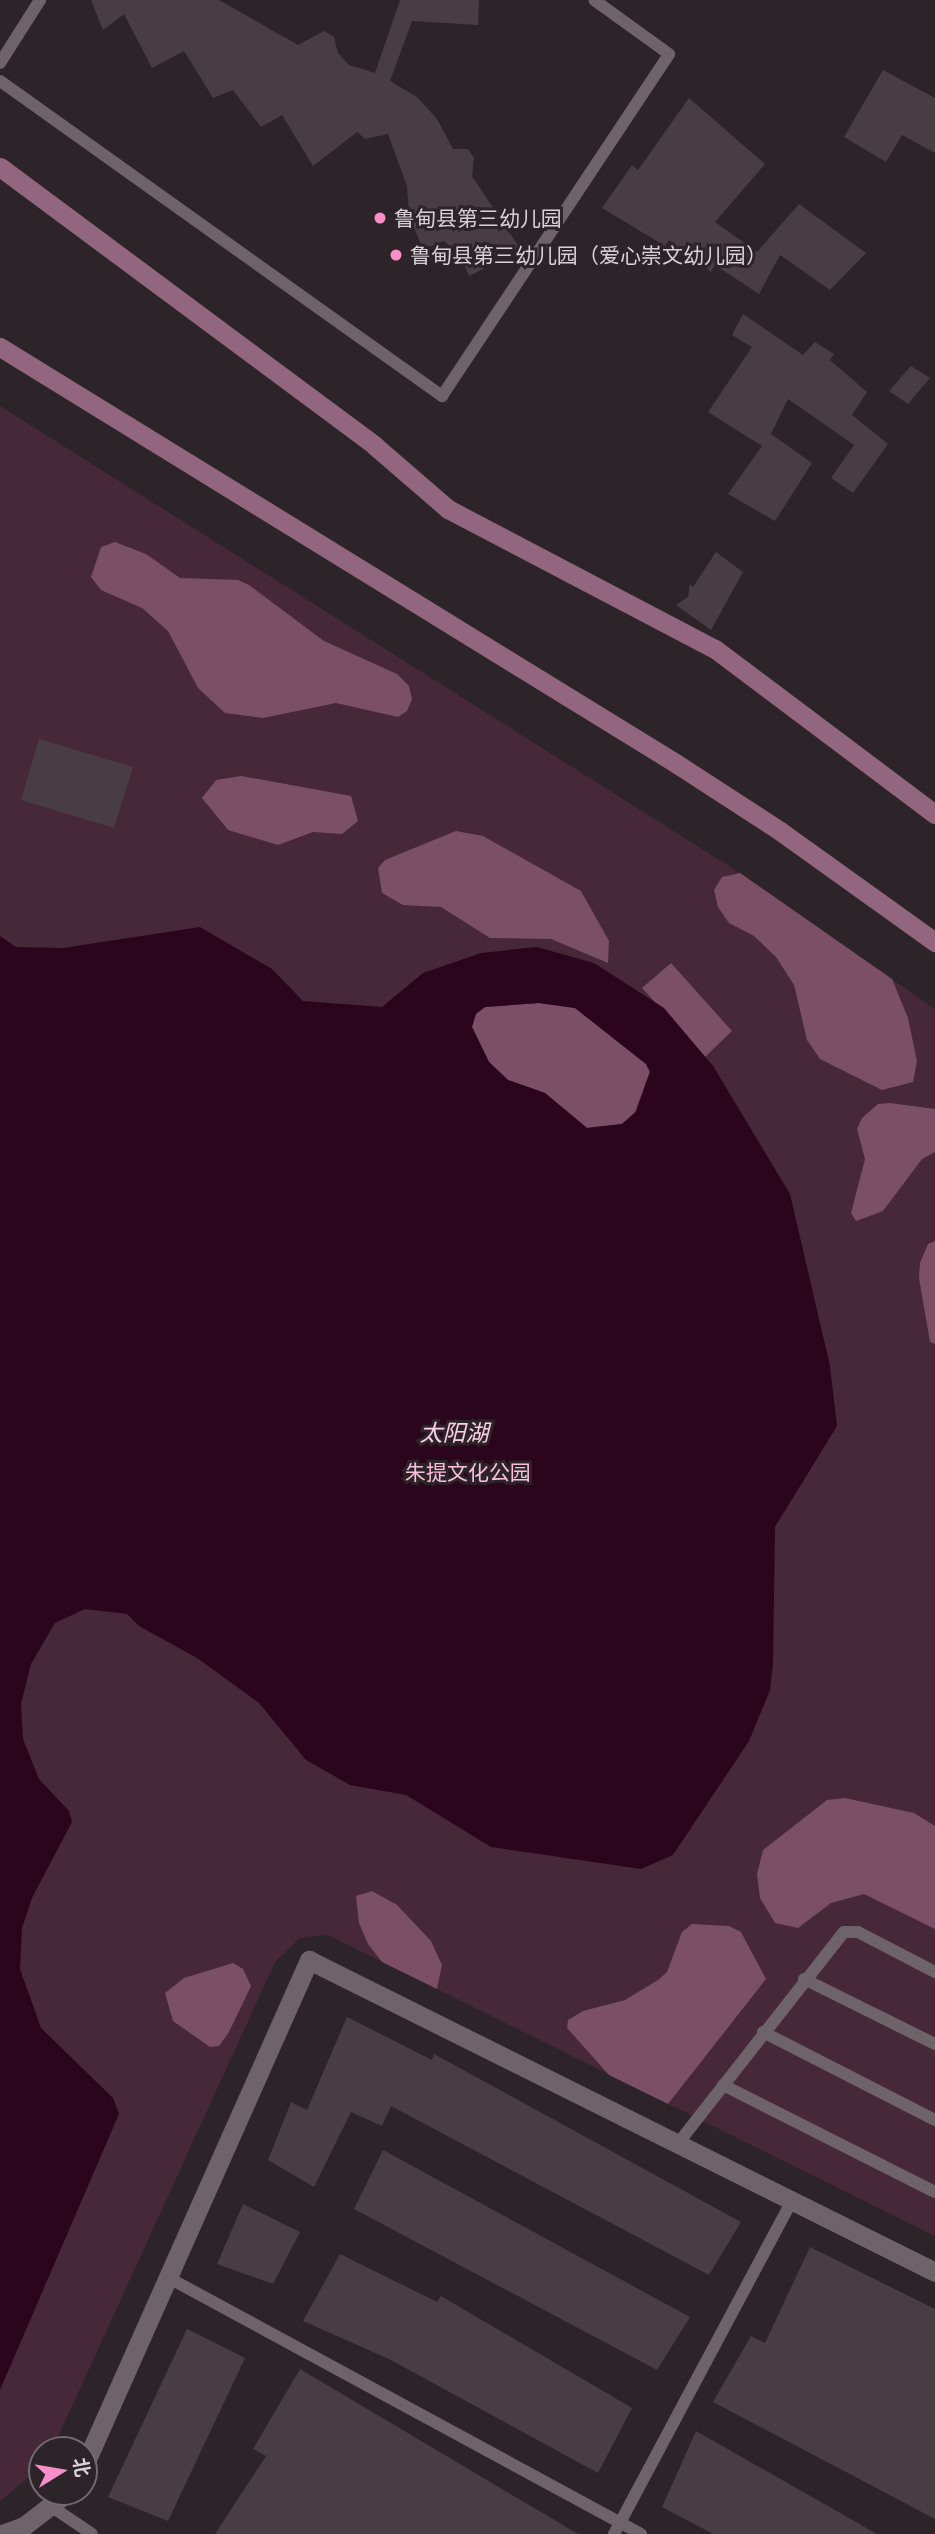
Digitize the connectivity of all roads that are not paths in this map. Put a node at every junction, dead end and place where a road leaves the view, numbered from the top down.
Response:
1 (40, 0) edge
2 (594, 0) edge
3 (0, 63) edge
4 (0, 81) edge
5 (0, 167) edge
6 (0, 346) edge
7 (935, 814) edge
8 (935, 942) edge
9 (935, 1972) edge
10 (804, 1979) junction
11 (763, 2032) junction
12 (935, 2044) edge
13 (723, 2085) junction
14 (935, 2120) edge
15 (676, 2146) junction
16 (935, 2192) edge
17 (791, 2203) junction
18 (935, 2272) edge
19 (169, 2278) junction
20 (98, 2436) edge
21 (52, 2507) joint
22 (617, 2529) edge
23 (2, 2534) edge
24 (92, 2534) edge
25 (642, 2534) edge

1 - 3 lane
2 - 4 lane
5 - 7 main road
6 - 8 main road
9 - 10 lane
10 - 11 lane
10 - 12 lane
11 - 13 lane
11 - 14 lane
13 - 15 lane
13 - 16 lane
15 - 17 street
15 - 19 street
17 - 18 street
17 - 22 lane
19 - 20 street
19 - 22 lane
21 - 23 street
21 - 24 lane
22 - 25 lane

